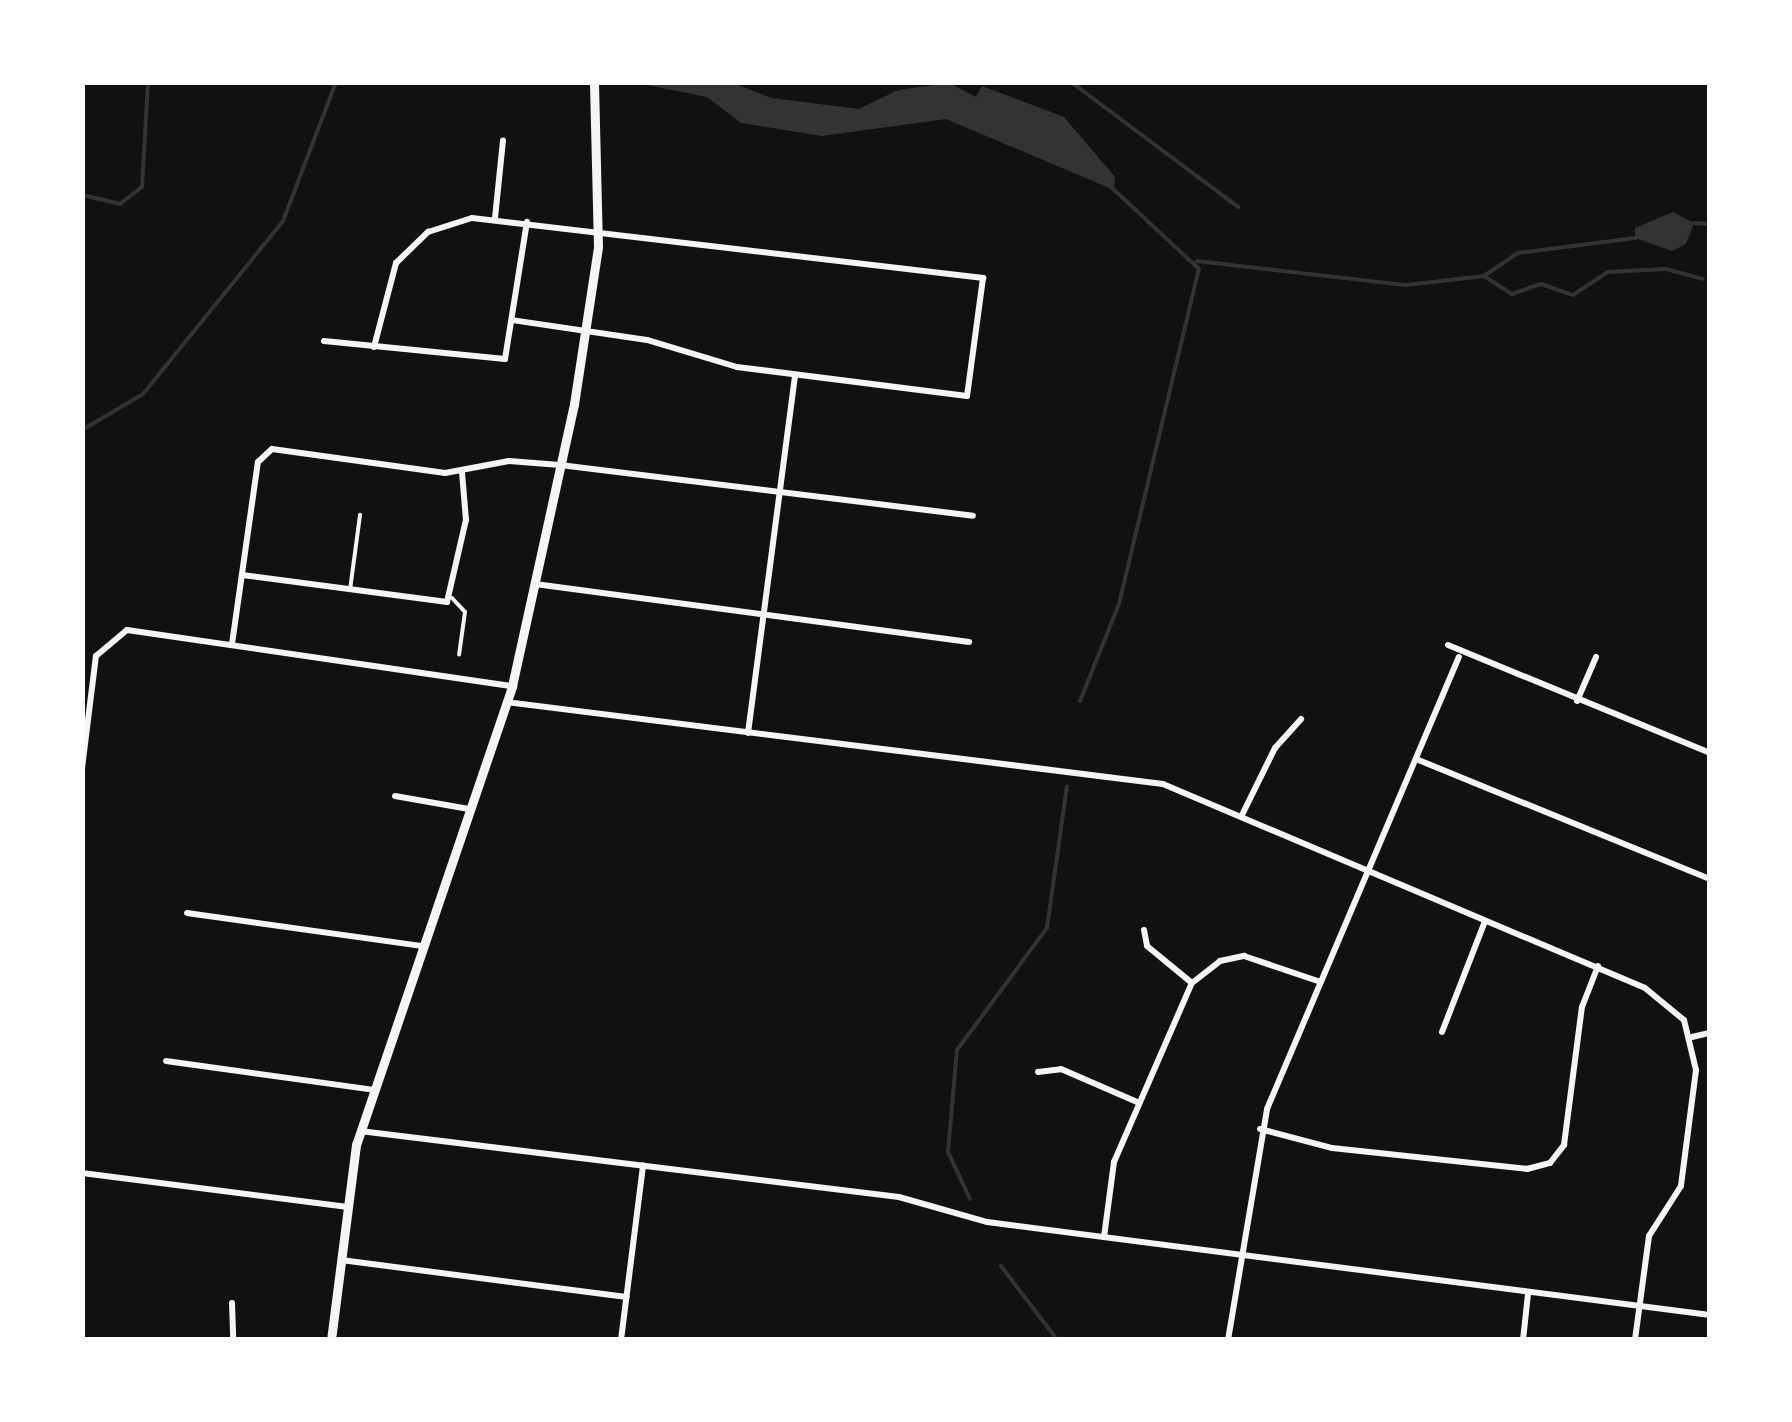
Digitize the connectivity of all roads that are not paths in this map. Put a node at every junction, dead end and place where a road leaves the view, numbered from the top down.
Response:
1 (594, 82) edge
2 (503, 140) dead end
3 (495, 218) junction
4 (527, 222) junction
5 (599, 230) junction
6 (512, 320) junction
7 (589, 329) junction
8 (324, 341) dead end
9 (374, 347) junction
10 (795, 375) junction
11 (560, 465) junction
12 (462, 472) junction
13 (780, 492) junction
14 (360, 515) dead end
15 (972, 516) dead end
16 (242, 575) junction
17 (534, 584) junction
18 (350, 590) junction
19 (452, 598) junction
20 (763, 615) junction
21 (970, 642) dead end
22 (232, 644) junction
23 (1448, 645) dead end
24 (459, 655) dead end
25 (1459, 657) junction
26 (1596, 657) dead end
27 (512, 686) junction
28 (1577, 701) junction
29 (506, 702) junction
30 (1301, 720) dead end
31 (748, 733) junction
32 (1710, 753) edge
33 (1416, 759) junction
34 (82, 768) edge
35 (395, 796) dead end
36 (470, 809) junction
37 (1242, 815) junction
38 (1368, 870) junction
39 (1710, 879) edge
40 (187, 914) dead end
41 (1484, 920) junction
42 (1144, 930) dead end
43 (422, 946) junction
44 (1598, 966) junction
45 (1320, 982) junction
46 (1192, 984) junction
47 (1442, 1032) dead end
48 (1710, 1032) edge
49 (1692, 1037) junction
50 (166, 1061) dead end
51 (1038, 1072) dead end
52 (374, 1090) junction
53 (1138, 1102) junction
54 (1260, 1129) junction
55 (360, 1132) junction
56 (643, 1166) junction
57 (82, 1173) edge
58 (348, 1207) junction
59 (1104, 1237) junction
60 (1239, 1256) junction
61 (341, 1260) junction
62 (1528, 1294) junction
63 (626, 1296) junction
64 (232, 1303) dead end
65 (1639, 1307) junction
66 (1710, 1315) edge
67 (233, 1340) edge
68 (331, 1340) edge
69 (621, 1340) edge
70 (1228, 1340) edge
71 (1522, 1340) edge
72 (1635, 1340) edge

1 - 5 main road
2 - 3 street
3 - 4 street
3 - 9 street
4 - 5 street
4 - 6 street
5 - 7 main road
5 - 10 street
6 - 7 street
6 - 9 street
7 - 10 street
7 - 11 main road
8 - 9 street
10 - 13 street
11 - 12 street
11 - 13 street
11 - 17 main road
12 - 16 street
12 - 19 street
13 - 15 street
13 - 20 street
14 - 18 lane
16 - 18 street
16 - 22 street
17 - 20 street
17 - 27 main road
18 - 19 street
19 - 24 lane
20 - 21 street
20 - 31 street
22 - 27 street
22 - 34 street
23 - 25 street
25 - 28 street
25 - 33 street
26 - 28 street
27 - 29 main road
28 - 32 street
29 - 31 street
29 - 36 main road
30 - 37 street
31 - 37 street
33 - 38 street
33 - 39 street
35 - 36 street
36 - 43 main road
37 - 38 street
38 - 41 street
38 - 45 street
40 - 43 street
41 - 44 street
41 - 47 street
42 - 46 street
43 - 52 main road
44 - 49 street
44 - 54 street
45 - 46 street
45 - 54 street
46 - 53 street
48 - 49 street
49 - 65 street
50 - 52 street
51 - 53 street
52 - 55 main road
53 - 59 street
54 - 60 street
55 - 56 street
55 - 58 main road
56 - 59 street
56 - 63 street
57 - 58 street
58 - 61 main road
59 - 60 street
60 - 62 street
60 - 70 street
61 - 63 street
61 - 68 main road
62 - 65 street
62 - 71 street
63 - 69 street
64 - 67 street
65 - 66 street
65 - 72 street

